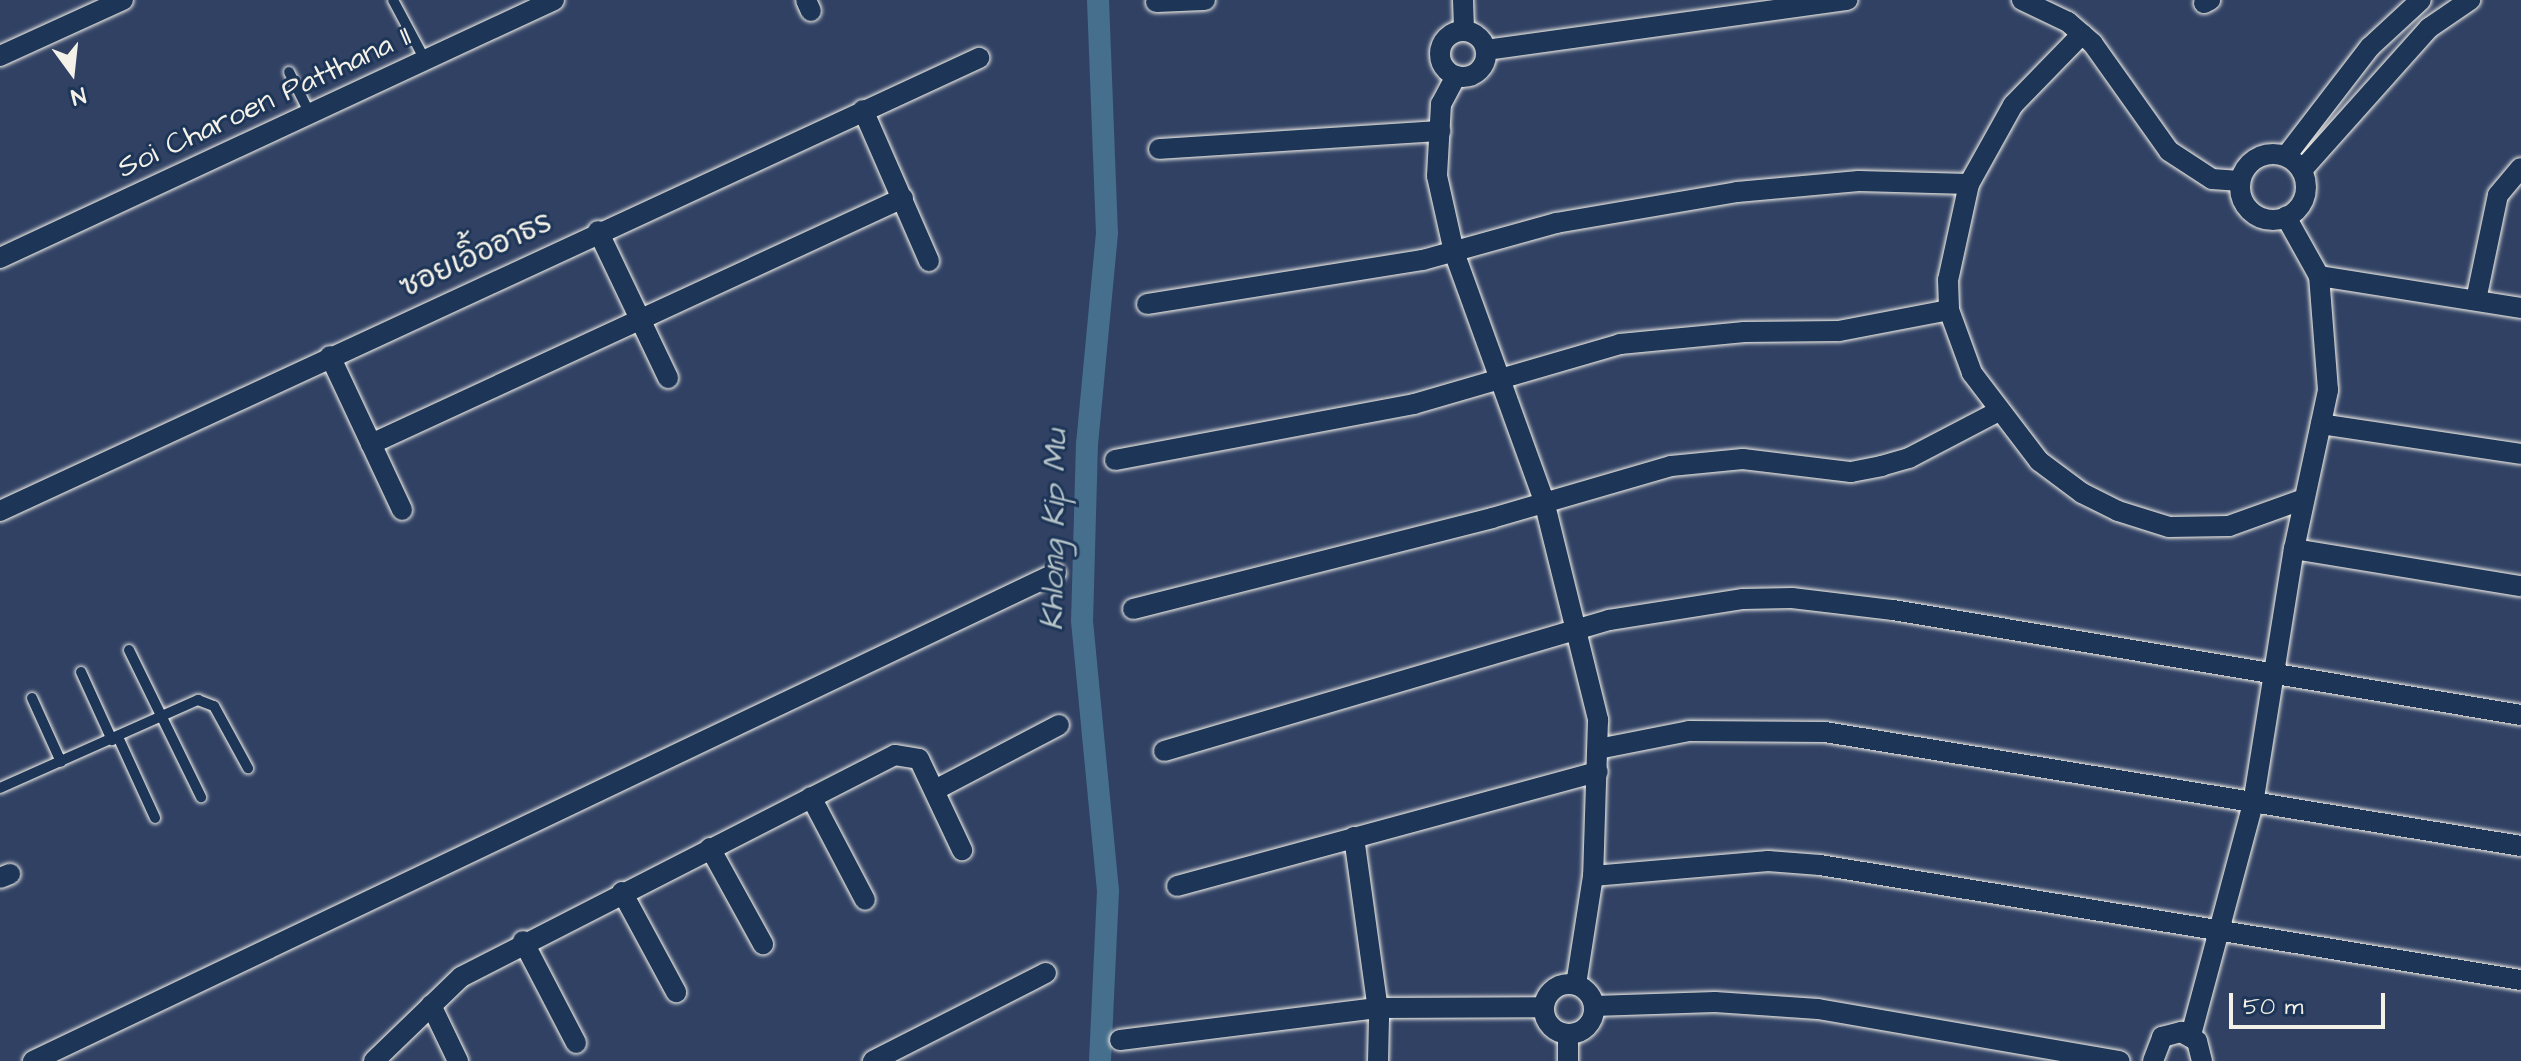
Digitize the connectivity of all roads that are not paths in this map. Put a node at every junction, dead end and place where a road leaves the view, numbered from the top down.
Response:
1 (123, 0) edge
2 (393, 0) edge
3 (554, 0) edge
4 (1205, 0) edge
5 (1463, 0) edge
6 (1848, 0) edge
7 (2022, 0) edge
8 (2421, 0) edge
9 (2470, 0) edge
10 (1156, 2) edge
11 (1464, 31) junction
12 (2082, 34) junction
13 (1486, 50) junction
14 (0, 56) edge
15 (979, 58) dead end
16 (425, 60) junction
17 (289, 72) dead end
18 (1456, 76) junction
19 (863, 110) junction
20 (310, 114) junction
21 (1440, 131) junction
22 (1159, 149) dead end
23 (2286, 156) junction
24 (2521, 168) edge
25 (2302, 170) junction
26 (2240, 181) junction
27 (1969, 184) junction
28 (903, 198) junction
29 (2286, 217) junction
30 (598, 231) junction
31 (1454, 252) junction
32 (0, 258) edge
33 (929, 261) dead end
34 (2319, 276) junction
35 (2476, 300) junction
36 (1147, 304) dead end
37 (2521, 308) edge
38 (1949, 310) junction
39 (639, 318) junction
40 (330, 356) junction
41 (668, 378) dead end
42 (1501, 381) junction
43 (1997, 412) junction
44 (2321, 424) junction
45 (371, 444) junction
46 (2521, 454) edge
47 (1115, 460) dead end
48 (2304, 499) junction
49 (1544, 501) junction
50 (402, 510) dead end
51 (0, 511) edge
52 (2294, 549) junction
53 (1056, 573) dead end
54 (2521, 586) edge
55 (1133, 609) dead end
56 (1580, 629) junction
57 (129, 650) dead end
58 (81, 672) dead end
59 (2272, 674) junction
60 (32, 698) dead end
61 (2521, 715) edge
62 (161, 717) junction
63 (1059, 725) dead end
64 (115, 738) junction
65 (1598, 749) junction
66 (1164, 751) dead end
67 (61, 762) junction
68 (248, 768) dead end
69 (1598, 772) junction
70 (0, 788) edge
71 (935, 790) junction
72 (201, 797) dead end
73 (811, 797) junction
74 (2253, 804) junction
75 (155, 818) dead end
76 (1354, 837) junction
77 (2521, 846) edge
78 (710, 848) junction
79 (962, 850) dead end
80 (1593, 876) junction
81 (1177, 886) dead end
82 (622, 892) junction
83 (865, 900) dead end
84 (2220, 929) junction
85 (523, 941) junction
86 (763, 944) dead end
87 (1046, 973) dead end
88 (2521, 980) edge
89 (1576, 985) junction
90 (676, 992) dead end
91 (431, 1005) junction
92 (1594, 1006) junction
93 (1544, 1007) junction
94 (1377, 1008) junction
95 (1568, 1035) junction
96 (2191, 1035) junction
97 (1120, 1040) dead end
98 (576, 1043) dead end
99 (33, 1061) edge
100 (374, 1061) edge
101 (458, 1061) edge
102 (873, 1061) edge
103 (1378, 1061) edge
104 (1568, 1061) edge
105 (2120, 1061) edge
106 (2153, 1061) edge
107 (2202, 1061) edge

1 - 14 street
2 - 16 lane
3 - 16 street, Soi Charoen Patthana 11
4 - 10 street
5 - 11 street
6 - 13 street
7 - 12 street
8 - 23 street
9 - 25 street
11 - 13 street
11 - 18 street
12 - 26 street
12 - 27 street
13 - 18 street
15 - 19 street, ซอยเอิ้ออาธร
16 - 20 street, Soi Charoen Patthana 11
17 - 20 lane
18 - 21 street
19 - 28 street
19 - 30 street, ซอยเอิ้ออาธร
20 - 32 street, Soi Charoen Patthana 11
21 - 22 street
21 - 31 street
23 - 25 street
23 - 26 street
24 - 35 street
25 - 29 street
26 - 29 street
27 - 31 street
27 - 38 street
28 - 33 street
28 - 39 street
29 - 34 street
30 - 39 street
30 - 40 street, ซอยเอิ้ออาธร
31 - 36 street
31 - 42 street
34 - 35 street
34 - 44 street
35 - 37 street
38 - 42 street
38 - 43 street
39 - 41 street
39 - 45 street
40 - 45 street
40 - 51 street, ซอยเอิ้ออาธร
42 - 47 street
42 - 49 street
43 - 48 street
43 - 49 street
44 - 46 street
44 - 48 street
45 - 50 street
48 - 52 street
49 - 55 street
49 - 56 street
52 - 54 street
52 - 59 street
53 - 99 street
56 - 59 street
56 - 65 street
56 - 66 street
57 - 62 lane
58 - 64 lane
59 - 61 street
59 - 74 street
60 - 67 lane
62 - 64 lane
62 - 68 lane
62 - 72 lane
63 - 71 street
64 - 67 lane
64 - 75 lane
65 - 69 street
65 - 74 street
67 - 70 lane
69 - 76 street
69 - 80 street
71 - 73 street
71 - 79 street
73 - 78 street
73 - 83 street
74 - 77 street
74 - 84 street
76 - 81 street
76 - 94 street
78 - 82 street
78 - 86 street
80 - 84 street
80 - 89 street
82 - 85 street
82 - 90 street
84 - 88 street
84 - 96 street
85 - 91 street
85 - 98 street
87 - 102 street
89 - 92 street
89 - 93 street
91 - 100 street
91 - 101 street
92 - 95 street
92 - 105 street
93 - 94 street
93 - 95 street
94 - 97 street
94 - 103 street
95 - 104 street
96 - 106 street
96 - 107 street

